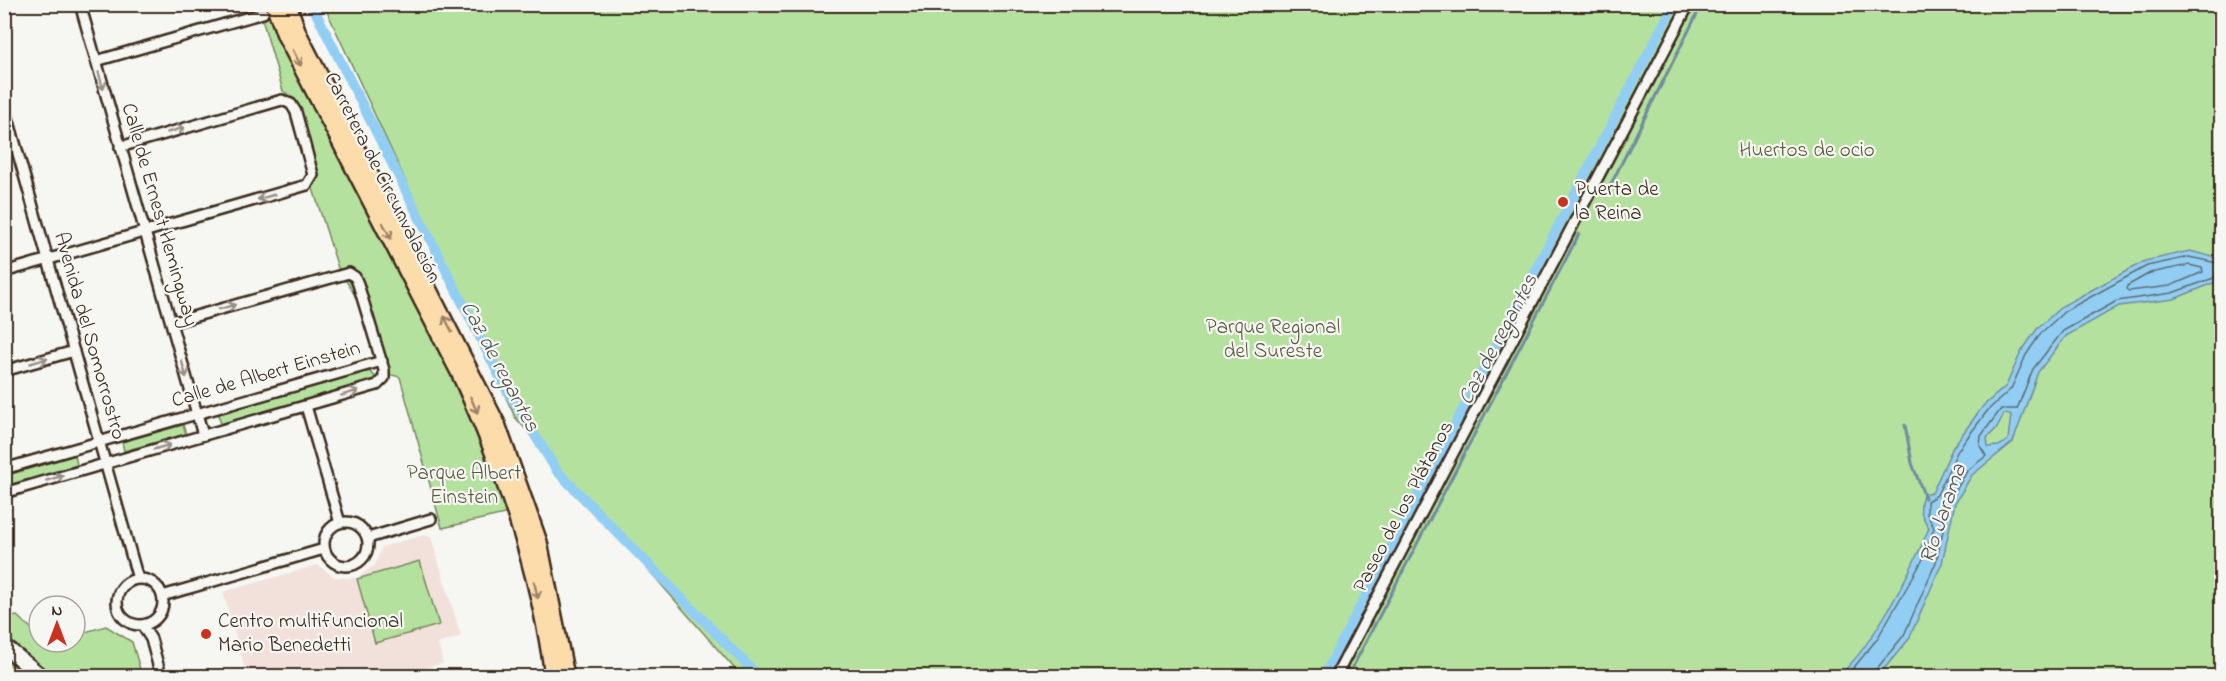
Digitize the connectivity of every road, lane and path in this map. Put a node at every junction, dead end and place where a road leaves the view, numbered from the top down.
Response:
1 (80, 4) edge
2 (288, 4) edge
3 (1689, 4) edge
4 (269, 9) edge
5 (96, 61) junction
6 (4, 104) edge
7 (7, 121) edge
8 (120, 147) junction
9 (145, 232) junction
10 (48, 259) junction
11 (4, 272) edge
12 (171, 323) junction
13 (74, 351) junction
14 (381, 361) junction
15 (4, 371) edge
16 (306, 406) junction
17 (197, 414) junction
18 (203, 435) junction
19 (100, 442) junction
20 (106, 463) junction
21 (4, 469) edge
22 (4, 492) edge
23 (431, 519) dead end
24 (340, 523) junction
25 (368, 538) junction
26 (324, 549) junction
27 (138, 579) junction
28 (162, 596) junction
29 (147, 623) junction
30 (4, 646) edge
31 (41, 676) edge
32 (161, 676) edge
33 (553, 676) edge
34 (566, 676) edge
35 (1336, 676) edge

1 - 5 street, Calle de Ernest Hemingway
34 -> 2 main road, Carretera de Circunvalación
3 - 35 street, Paseo de los Plátanos
4 - 5 street
4 -> 33 main road, Carretera de Circunvalación
5 -> 8 street, Calle de Ernest Hemingway
6 - 7 street, Avenida del Somorrostro
7 - 10 street, Avenida del Somorrostro
8 - 9 street, Calle de Ernest Hemingway
8 -> 9 street
9 - 10 street
9 - 12 street, Calle de Ernest Hemingway
10 - 11 street
10 - 13 street, Avenida del Somorrostro
12 -> 14 street
12 -> 17 street, Calle de Ernest Hemingway
15 -> 13 street
13 - 19 street, Avenida del Somorrostro
16 -> 14 street, Calle de Albert Einstein
14 - 17 street, Calle de Albert Einstein
16 - 18 street, Calle de Albert Einstein
16 - 24 street
17 - 18 street, Calle de Ernest Hemingway
17 - 19 street, Calle de Albert Einstein
20 -> 18 street, Calle de Albert Einstein
19 - 20 street, Avenida del Somorrostro
19 - 21 street, Calle de Albert Einstein
22 -> 20 street, Calle de Albert Einstein
20 - 27 street, Avenida del Somorrostro
23 - 25 street
24 - 25 street
24 - 26 street
25 - 26 street
26 - 28 street
27 - 28 street
27 - 29 street
28 - 29 street
29 - 32 street
30 - 31 street

